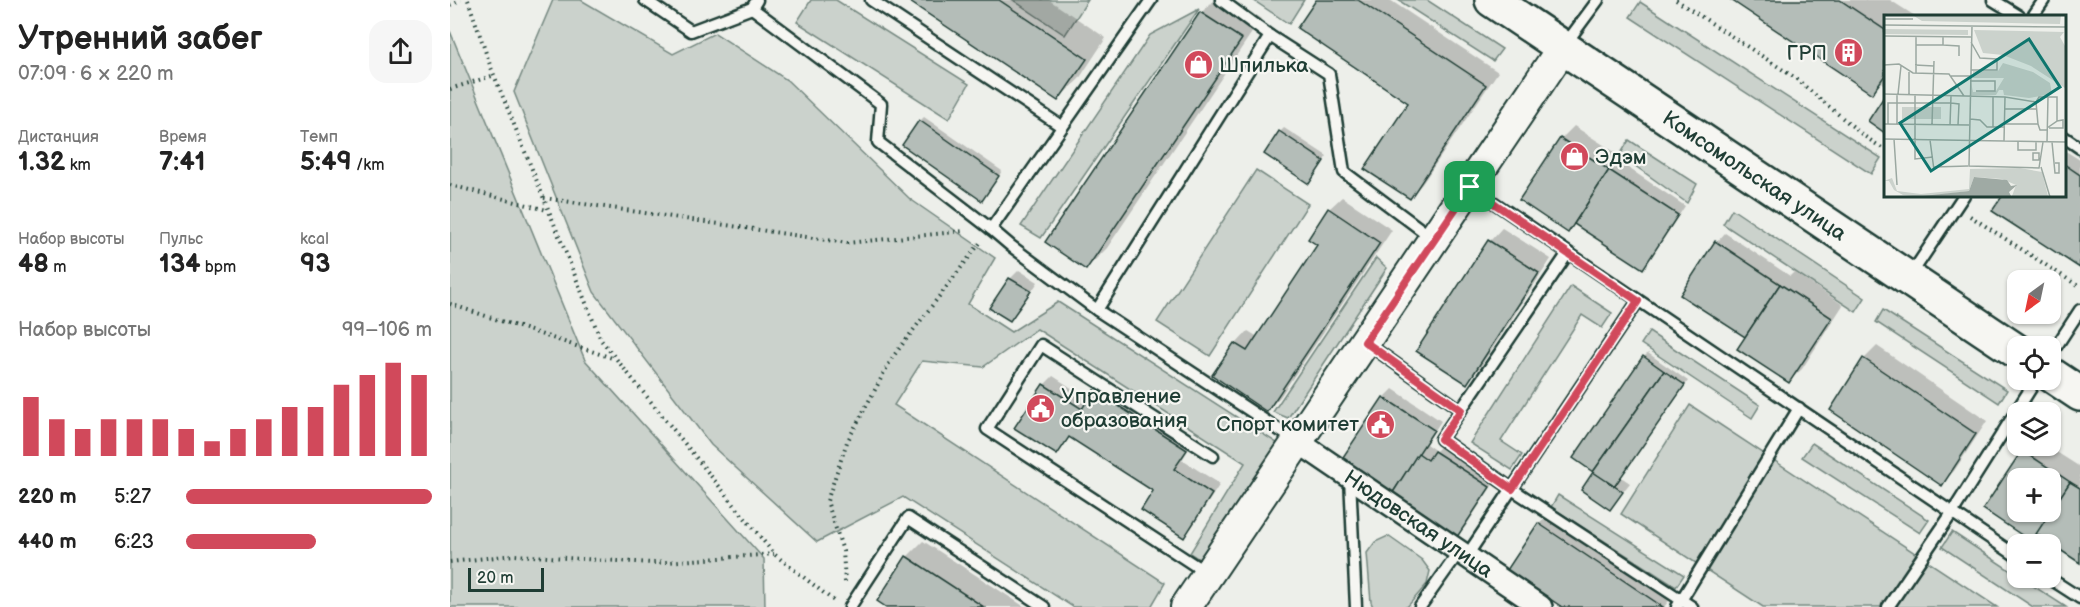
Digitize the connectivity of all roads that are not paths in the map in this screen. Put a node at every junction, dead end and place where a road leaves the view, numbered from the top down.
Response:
1 (645, 0) edge
2 (871, 0) edge
3 (1151, 0) edge
4 (1221, 0) edge
5 (1492, 0) edge
6 (1598, 0) edge
7 (1994, 0) edge
8 (2044, 0) edge
9 (754, 4) edge
10 (2017, 15) edge
11 (2034, 15) edge
12 (1270, 36) junction
13 (1563, 47) junction
14 (1061, 126) junction
15 (2065, 138) edge
16 (2080, 148) edge
17 (1470, 187) junction
18 (1963, 196) edge
19 (991, 229) junction
20 (1434, 239) junction
21 (1568, 254) junction
22 (1908, 278) junction
23 (1638, 301) junction
24 (1097, 310) junction
25 (2080, 310) edge
26 (2061, 339) edge
27 (1365, 342) junction
28 (2007, 345) edge
29 (2061, 381) edge
30 (2030, 390) edge
31 (2080, 394) edge
32 (1799, 408) junction
33 (1461, 410) junction
34 (1297, 441) junction
35 (1213, 456) dead end
36 (1350, 478) junction
37 (1512, 489) junction
38 (1952, 513) junction
39 (2007, 549) edge
40 (1463, 555) junction
41 (1208, 574) junction
42 (2061, 586) edge
43 (2080, 598) edge
44 (1679, 603) edge
45 (850, 607) edge
46 (1044, 607) edge
47 (1186, 607) edge
48 (1356, 607) edge
49 (1420, 607) edge
50 (1541, 607) edge
51 (1692, 607) edge
52 (1888, 607) edge

1 - 9 lane
2 - 14 lane
3 - 14 lane
4 - 12 lane
5 - 13 main road, Комсомольская улица
6 - 13 lane
7 - 10 lane
8 - 11 lane
9 - 19 lane
12 - 20 lane
12 - 24 lane
13 - 17 street
13 - 22 main road, Комсомольская улица
14 - 19 lane
15 - 16 lane
17 - 20 street
17 - 21 lane
18 - 22 lane
19 - 24 lane
20 - 27 street
21 - 23 lane
21 - 33 lane
22 - 28 main road, Комсомольская улица
23 - 32 lane
23 - 37 lane
24 - 34 lane
25 - 26 lane
27 - 33 lane
27 - 34 street
29 - 31 main road
30 - 38 lane
32 - 38 lane
32 - 44 lane
33 - 37 lane
34 - 36 street, Нюдовская улица
34 - 41 street
35 - 41 lane
36 - 40 street, Нюдовская улица
36 - 48 lane
37 - 40 lane
37 - 44 lane
38 - 39 lane
38 - 52 lane
40 - 49 lane
40 - 50 street, Нюдовская улица
41 - 47 street
42 - 43 lane
44 - 51 lane
45 - 46 lane

